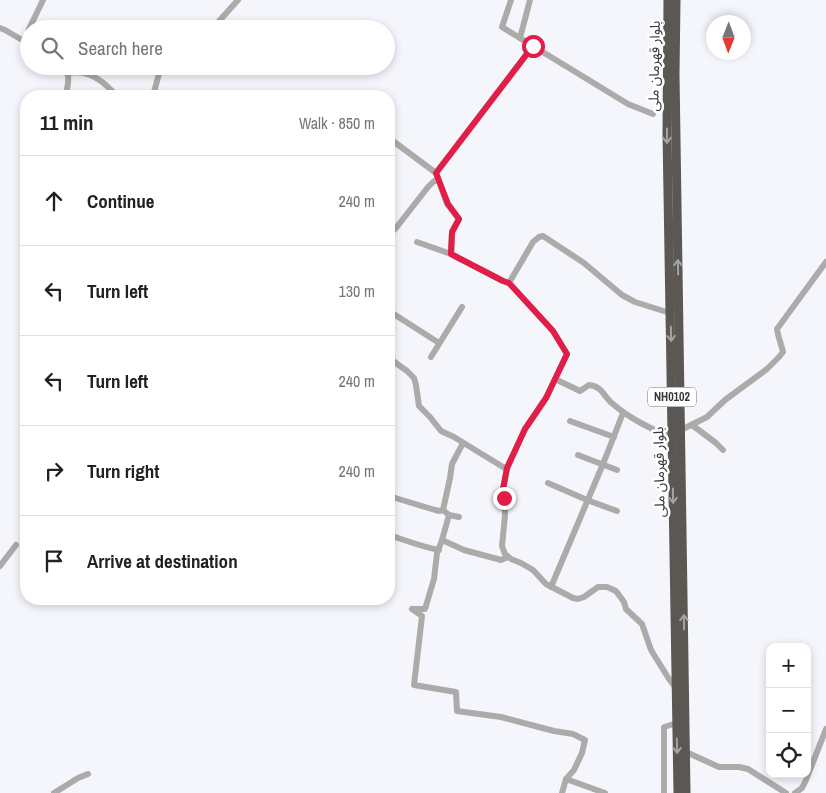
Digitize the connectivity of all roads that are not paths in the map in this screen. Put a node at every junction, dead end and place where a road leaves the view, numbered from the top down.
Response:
1 (43, 0) edge
2 (238, 0) edge
3 (512, 0) edge
4 (530, 0) edge
5 (668, 0) edge
6 (676, 0) edge
7 (33, 20) edge
8 (220, 20) edge
9 (0, 28) edge
10 (20, 38) edge
11 (520, 38) junction
12 (533, 46) junction
13 (68, 75) edge
14 (90, 75) edge
15 (158, 75) edge
16 (67, 90) edge
17 (110, 90) edge
18 (154, 90) edge
19 (653, 114) dead end
20 (395, 142) edge
21 (436, 173) junction
22 (438, 181) junction
23 (395, 229) edge
24 (418, 242) dead end
25 (451, 254) junction
26 (826, 262) edge
27 (509, 283) junction
28 (462, 307) dead end
29 (670, 313) junction
30 (395, 315) edge
31 (440, 343) junction
32 (431, 357) dead end
33 (395, 362) edge
34 (555, 379) junction
35 (623, 413) junction
36 (570, 421) dead end
37 (692, 425) junction
38 (681, 430) junction
39 (614, 437) junction
40 (672, 438) junction
41 (463, 442) junction
42 (723, 450) dead end
43 (578, 455) dead end
44 (603, 464) junction
45 (507, 468) junction
46 (617, 470) dead end
47 (548, 483) dead end
48 (395, 498) edge
49 (587, 500) junction
50 (443, 510) junction
51 (617, 511) dead end
52 (449, 515) junction
53 (459, 517) dead end
54 (395, 538) edge
55 (442, 540) junction
56 (16, 546) dead end
57 (439, 550) junction
58 (508, 556) junction
59 (0, 566) edge
60 (551, 587) junction
61 (677, 689) junction
62 (685, 696) junction
63 (677, 723) junction
64 (826, 729) edge
65 (686, 752) junction
66 (88, 774) dead end
67 (566, 779) junction
68 (54, 793) edge
69 (562, 793) edge
70 (605, 793) edge
71 (664, 793) edge
72 (678, 793) edge
73 (686, 793) edge
74 (786, 793) edge
75 (795, 793) edge

1 - 7 street
2 - 8 street
3 - 11 street
4 - 11 street
5 -> 29 highway, بلوار قهرمان ملی / NH0102
38 -> 6 highway, بلوار قهرمان ملی / NH0102
9 - 10 street
11 - 12 street
12 - 19 street
12 - 21 street
13 - 16 street
14 - 17 street
15 - 18 street
20 - 21 street
21 - 22 street
22 - 23 street
22 - 25 street
24 - 25 street
25 - 27 street
26 - 37 street
27 - 29 street
27 - 34 street
28 - 31 street
29 -> 40 highway, بلوار قهرمان ملی / NH0102
30 - 31 street
31 - 32 street
33 - 41 street
34 - 35 street
34 - 45 street
35 - 39 street
35 - 40 street
36 - 39 street
37 - 38 street
37 - 42 street
62 -> 38 highway, بلوار قهرمان ملی / NH0102
39 - 44 street
40 -> 61 highway, بلوار قهرمان ملی / NH0102
41 - 45 street
41 - 50 street
43 - 44 street
44 - 46 street
44 - 49 street
45 - 58 street
47 - 49 street
48 - 50 street
49 - 51 street
49 - 60 street
50 - 52 street
52 - 53 street
52 - 55 street
54 - 57 street
55 - 57 street
55 - 58 street
56 - 59 street
57 - 67 street
58 - 60 street
60 - 61 street
61 - 62 street
61 - 63 highway, بلوار قهرمان ملی / NH0102
62 - 65 highway, بلوار قهرمان ملی / NH0102
63 - 71 street
63 -> 72 highway, بلوار قهرمان ملی / NH0102
64 - 75 street
65 - 73 highway, بلوار قهرمان ملی / NH0102
65 - 74 street
66 - 68 street
67 - 69 street
67 - 70 street

